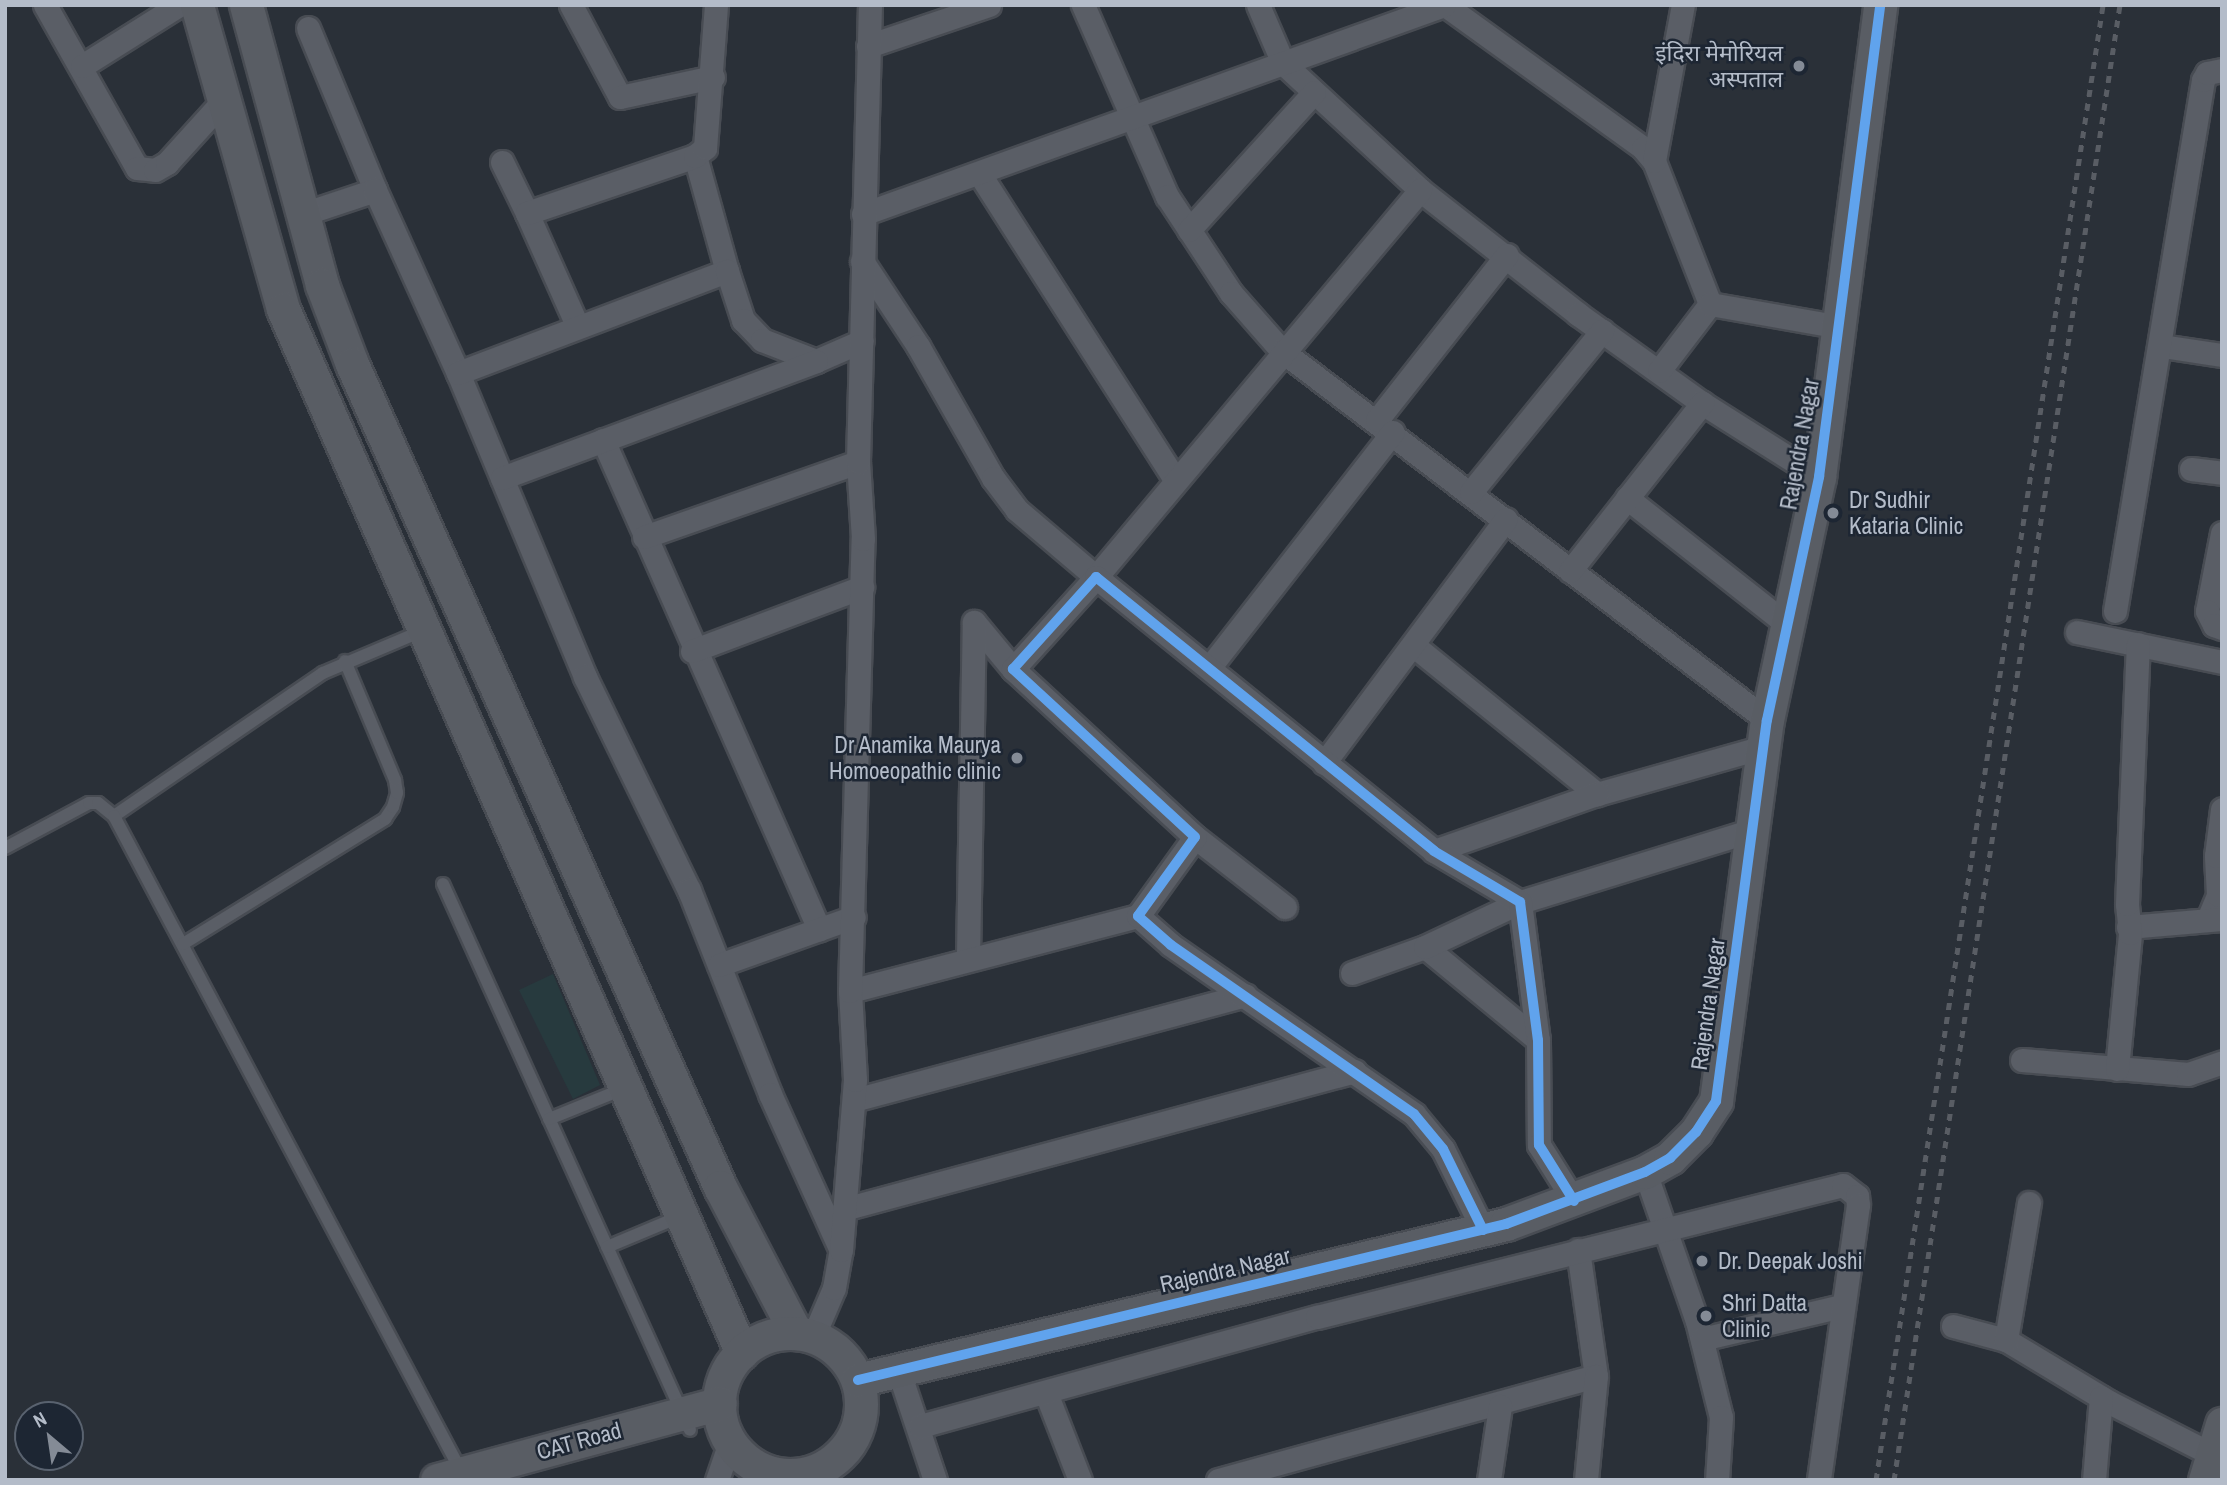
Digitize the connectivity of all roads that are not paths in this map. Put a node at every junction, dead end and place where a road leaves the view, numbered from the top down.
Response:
1 (45, 5) edge
2 (179, 5) edge
3 (197, 5) edge
4 (246, 5) edge
5 (571, 5) edge
6 (716, 5) edge
7 (870, 5) edge
8 (989, 5) edge
9 (1083, 5) edge
10 (1258, 5) edge
11 (1445, 5) edge
12 (1684, 5) edge
13 (1880, 5) edge
14 (308, 28) dead end
15 (868, 46) junction
16 (1283, 63) junction
17 (82, 65) junction
18 (2222, 70) edge
19 (713, 77) junction
20 (1314, 92) junction
21 (224, 100) junction
22 (1132, 117) junction
23 (695, 156) junction
24 (1654, 161) junction
25 (502, 162) dead end
26 (979, 173) junction
27 (375, 190) junction
28 (1420, 190) junction
29 (527, 213) junction
30 (303, 214) junction
31 (863, 214) junction
32 (1189, 230) junction
33 (1507, 255) junction
34 (862, 261) junction
35 (727, 271) junction
36 (1710, 304) junction
37 (577, 325) junction
38 (1840, 327) junction
39 (1602, 331) junction
40 (862, 341) junction
41 (2162, 346) junction
42 (1282, 351) junction
43 (2222, 355) edge
44 (816, 361) junction
45 (1658, 371) junction
46 (458, 373) junction
47 (1702, 402) junction
48 (1385, 426) junction
49 (603, 440) junction
50 (858, 461) junction
51 (2191, 469) dead end
52 (2222, 473) edge
53 (1819, 477) junction
54 (502, 478) junction
55 (1175, 479) junction
56 (1471, 492) junction
57 (1627, 499) junction
58 (1506, 519) junction
59 (2222, 533) edge
60 (644, 537) junction
61 (1570, 571) junction
62 (1096, 577) junction
63 (862, 587) junction
64 (2115, 611) dead end
65 (1785, 623) junction
66 (2222, 628) edge
67 (424, 630) junction
68 (2077, 632) dead end
69 (2138, 644) junction
70 (1413, 645) junction
71 (692, 651) junction
72 (345, 661) junction
73 (2222, 662) edge
74 (1013, 668) junction
75 (1209, 668) junction
76 (1765, 733) junction
77 (1324, 763) junction
78 (1597, 794) junction
79 (2222, 809) edge
80 (114, 816) junction
81 (1753, 830) junction
82 (1195, 837) junction
83 (5, 848) edge
84 (1434, 851) junction
85 (443, 884) dead end
86 (1520, 902) junction
87 (1285, 907) dead end
88 (1138, 916) junction
89 (854, 917) junction
90 (2215, 919) edge
91 (2128, 927) junction
92 (819, 929) junction
93 (183, 944) junction
94 (1425, 947) junction
95 (968, 957) junction
96 (719, 965) junction
97 (1352, 973) dead end
98 (850, 991) junction
99 (1245, 995) junction
100 (1538, 1040) junction
101 (2022, 1060) dead end
102 (2222, 1062) edge
103 (2117, 1069) junction
104 (1355, 1071) junction
105 (625, 1088) junction
106 (854, 1100) junction
107 (550, 1119) junction
108 (1645, 1172) junction
109 (1574, 1201) junction
110 (2029, 1203) dead end
111 (844, 1209) junction
112 (682, 1216) junction
113 (1664, 1227) junction
114 (1483, 1230) junction
115 (607, 1247) junction
116 (841, 1250) junction
117 (1578, 1250) junction
118 (1842, 1306) junction
119 (1953, 1326) dead end
120 (804, 1335) junction
121 (1702, 1339) junction
122 (2006, 1340) junction
123 (742, 1353) junction
124 (898, 1369) junction
125 (1596, 1376) junction
126 (858, 1380) junction
127 (1046, 1393) junction
128 (2101, 1398) junction
129 (1500, 1406) junction
130 (709, 1422) junction
131 (920, 1426) junction
132 (2213, 1453) edge
133 (455, 1478) edge
134 (500, 1480) edge
135 (717, 1480) edge
136 (935, 1480) edge
137 (1080, 1480) edge
138 (1218, 1480) edge
139 (1489, 1480) edge
140 (1586, 1480) edge
141 (1717, 1480) edge
142 (1819, 1480) edge
143 (2094, 1480) edge

1 - 17 street
2 - 17 street
3 - 21 main road
4 - 30 main road
5 - 19 street
6 - 19 street
7 - 15 street
8 - 15 street
9 - 22 street
10 - 16 street
11 - 16 street
11 - 24 street
12 - 24 street
13 - 38 main road, Rajendra Nagar
14 - 27 street
15 - 31 street
16 - 20 street
16 - 22 street
17 - 21 street
18 - 41 street
19 - 23 street
20 - 28 street
20 - 32 street
21 - 67 main road
22 - 26 street
22 - 32 street
23 - 29 street
23 - 35 street
24 - 36 street
25 - 29 street
26 - 31 street
26 - 55 street
27 - 30 street
27 - 46 street
28 - 33 street
28 - 42 street
29 - 37 street
30 - 120 main road
31 - 34 street
32 - 42 street
33 - 39 street
33 - 48 street
34 - 40 street
34 - 62 street
35 - 37 street
35 - 44 street
36 - 38 street
36 - 45 street
37 - 46 street
38 - 53 main road, Rajendra Nagar
39 - 45 street
39 - 56 street
40 - 44 street
40 - 50 street
41 - 43 street
41 - 64 street
42 - 48 street
42 - 55 street
44 - 49 street
45 - 47 street
46 - 54 street
47 - 53 street
47 - 57 street
48 - 56 street
48 - 75 street
49 - 54 street
49 - 60 street
50 - 60 street
50 - 63 street
51 - 52 street
53 - 65 main road, Rajendra Nagar
54 - 96 street
55 - 62 street
56 - 58 street
57 - 61 street
57 - 65 street
58 - 61 street
58 - 70 street
59 - 66 street
60 - 71 street
61 - 76 street
62 - 74 street
62 - 75 street
63 - 71 street
63 - 89 street
65 - 76 main road, Rajendra Nagar
67 - 72 lane
67 - 105 main road
68 - 69 street
69 - 73 street
69 - 91 street
70 - 77 street
70 - 78 street
71 - 92 street
72 - 80 lane
72 - 93 lane
74 - 82 street
74 - 95 street
75 - 77 street
76 - 78 street
76 - 81 main road, Rajendra Nagar
77 - 84 street
78 - 84 street
79 - 90 street
80 - 83 lane
80 - 93 lane
81 - 86 street
81 - 108 main road, Rajendra Nagar
82 - 87 street
82 - 88 street
84 - 86 street
85 - 107 lane
86 - 94 street
86 - 100 street
88 - 95 street
88 - 99 street
89 - 92 street
89 - 98 street
90 - 91 street
91 - 103 street
92 - 96 street
93 - 133 lane
94 - 97 street
94 - 100 street
95 - 98 street
96 - 116 street
98 - 106 street
99 - 104 street
99 - 106 street
100 - 109 street
101 - 103 street
102 - 103 street
104 - 111 street
104 - 114 street
105 - 107 lane
105 - 112 main road
106 - 111 street
107 - 115 lane
108 - 109 main road, Rajendra Nagar
108 - 113 street
109 - 114 main road, Rajendra Nagar
110 - 122 street
111 - 116 street
112 - 115 lane
112 - 123 main road
113 - 117 street
113 - 118 street
113 - 121 street
114 - 124 main road, Rajendra Nagar
115 - 130 lane
116 - 120 street
117 - 125 street
117 - 127 street
118 - 121 street
118 - 142 street
119 - 122 street
120 - 123 main road
120 - 126 main road
121 - 141 street
122 - 128 street
123 - 130 main road
124 - 126 main road, Rajendra Nagar
124 - 131 street
125 - 129 street
125 - 140 street
126 - 130 main road
127 - 131 street
127 - 137 street
128 - 132 street
128 - 143 street
129 - 138 street
129 - 139 street
130 - 133 main road, CAT Road
130 - 134 main road, CAT Road
130 - 135 street
131 - 136 street

